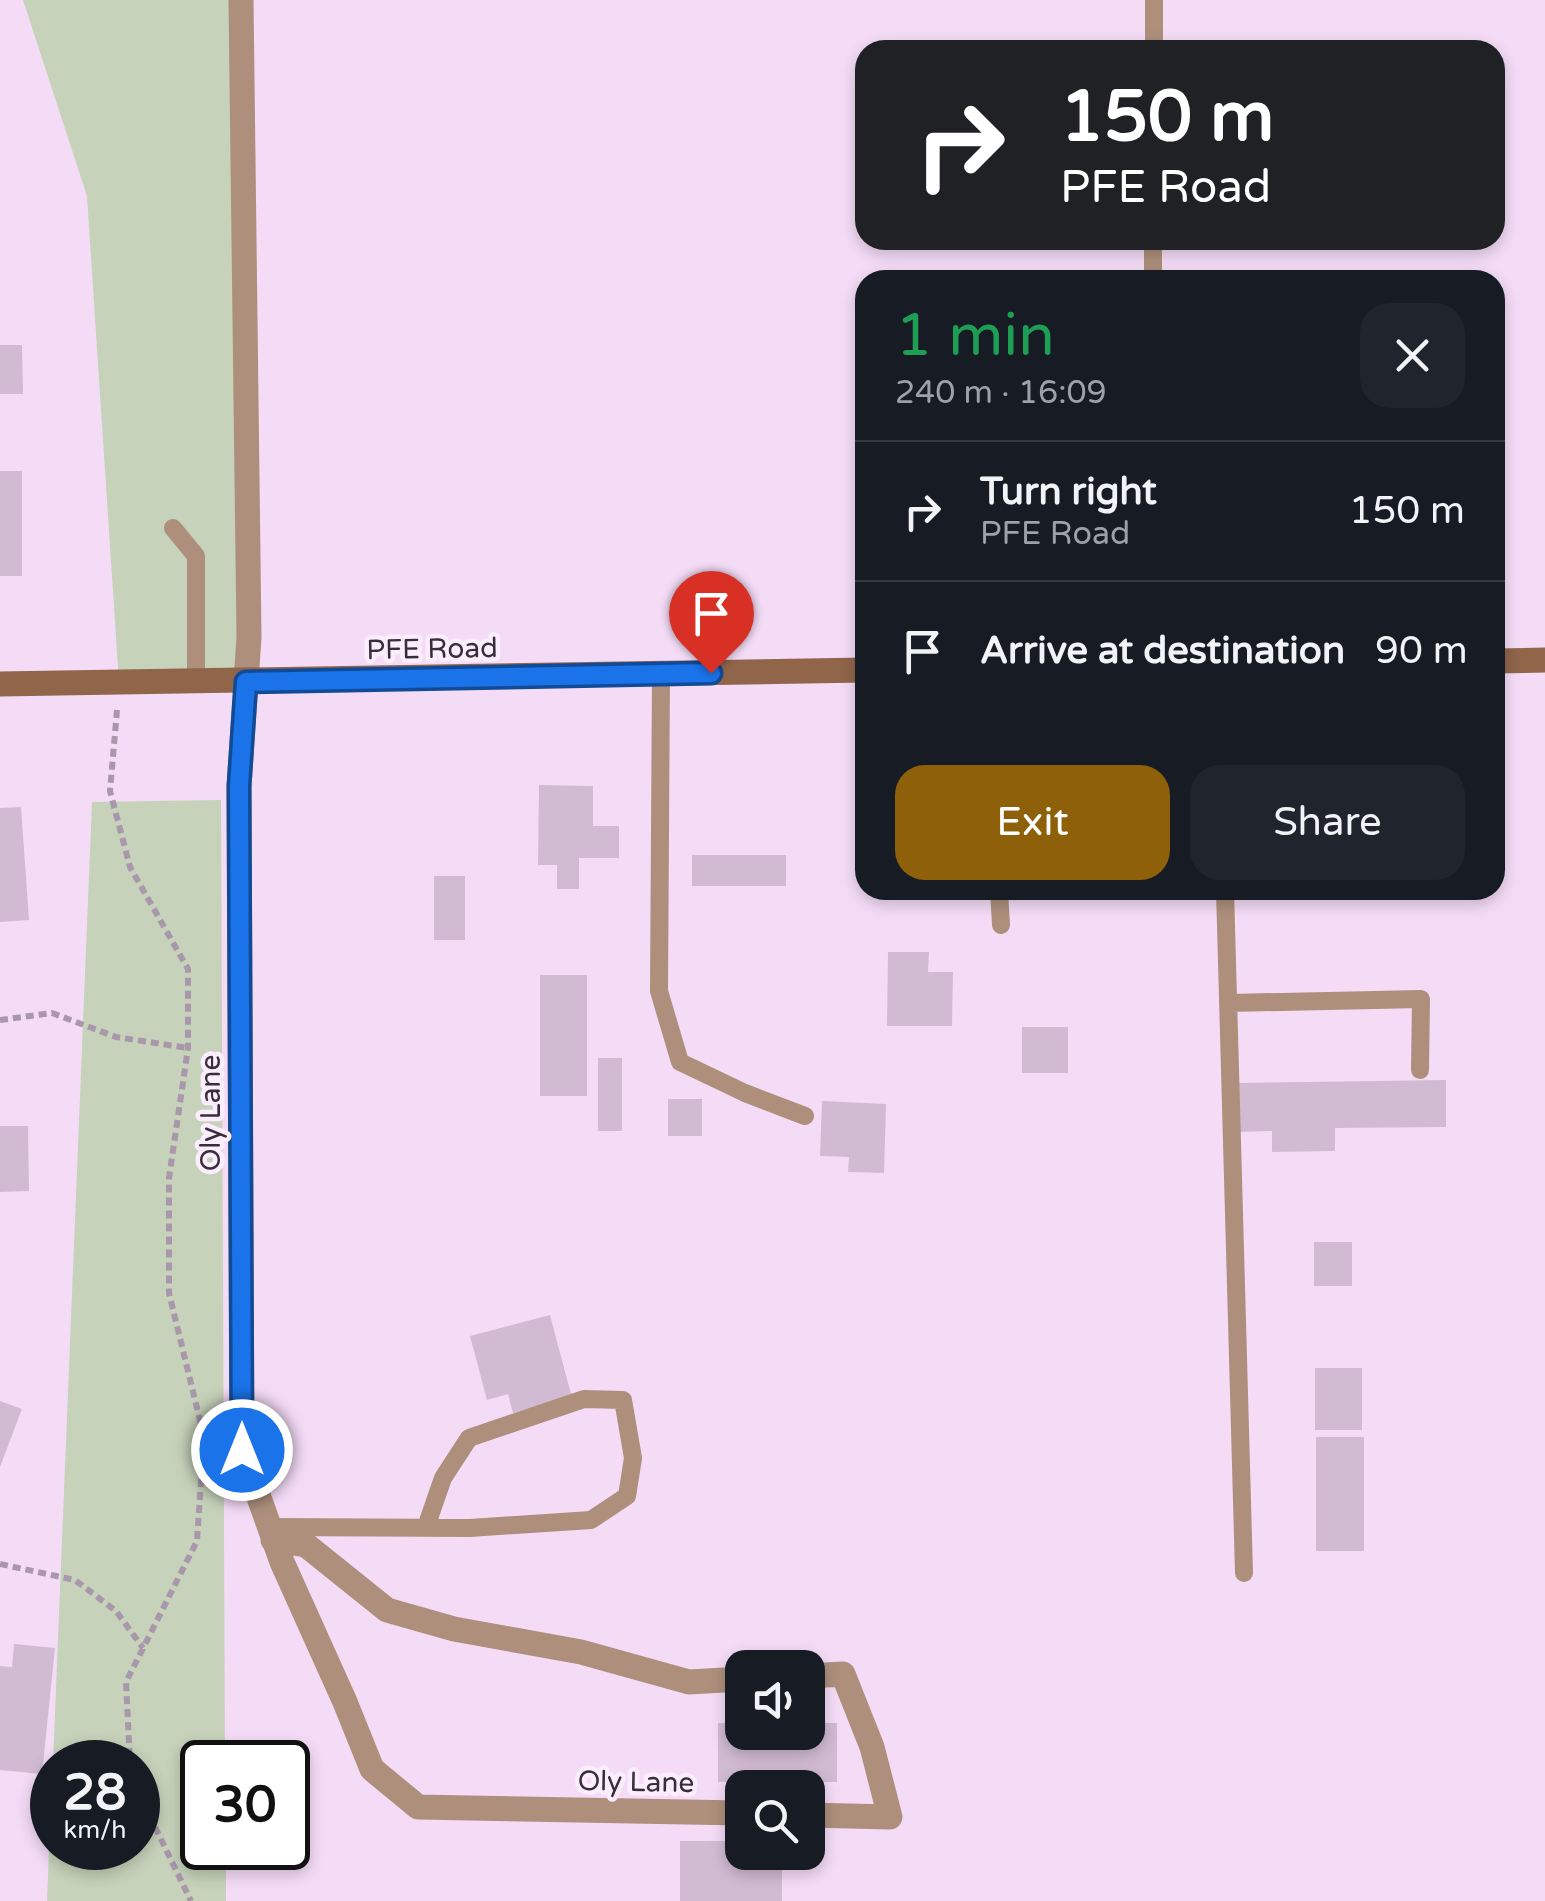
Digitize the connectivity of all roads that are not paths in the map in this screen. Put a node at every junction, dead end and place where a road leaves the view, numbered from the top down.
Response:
1 (241, 0) edge
2 (1154, 0) edge
3 (1154, 40) edge
4 (173, 528) dead end
5 (1505, 660) edge
6 (1545, 660) edge
7 (855, 670) edge
8 (661, 674) junction
9 (196, 682) junction
10 (246, 682) junction
11 (0, 684) edge
12 (1000, 900) edge
13 (1225, 900) edge
14 (1001, 925) dead end
15 (1229, 1003) junction
16 (1420, 1070) dead end
17 (805, 1116) dead end
18 (426, 1528) junction
19 (271, 1533) junction
20 (1244, 1573) dead end
21 (825, 1675) edge
22 (725, 1680) edge
23 (725, 1814) edge
24 (825, 1815) edge

1 - 10 street, Oly Lane
2 - 3 lane
4 - 9 lane
5 - 6 main road
7 - 8 main road, PFE Road
8 - 10 main road, PFE Road
8 - 17 lane
9 - 10 main road, PFE Road
9 - 11 main road, PFE Road
10 - 19 street, Oly Lane
12 - 14 lane
13 - 15 lane
15 - 16 lane
15 - 20 lane
18 - 18 lane
18 - 19 lane
19 - 22 street
19 - 23 street, Oly Lane
21 - 24 street

